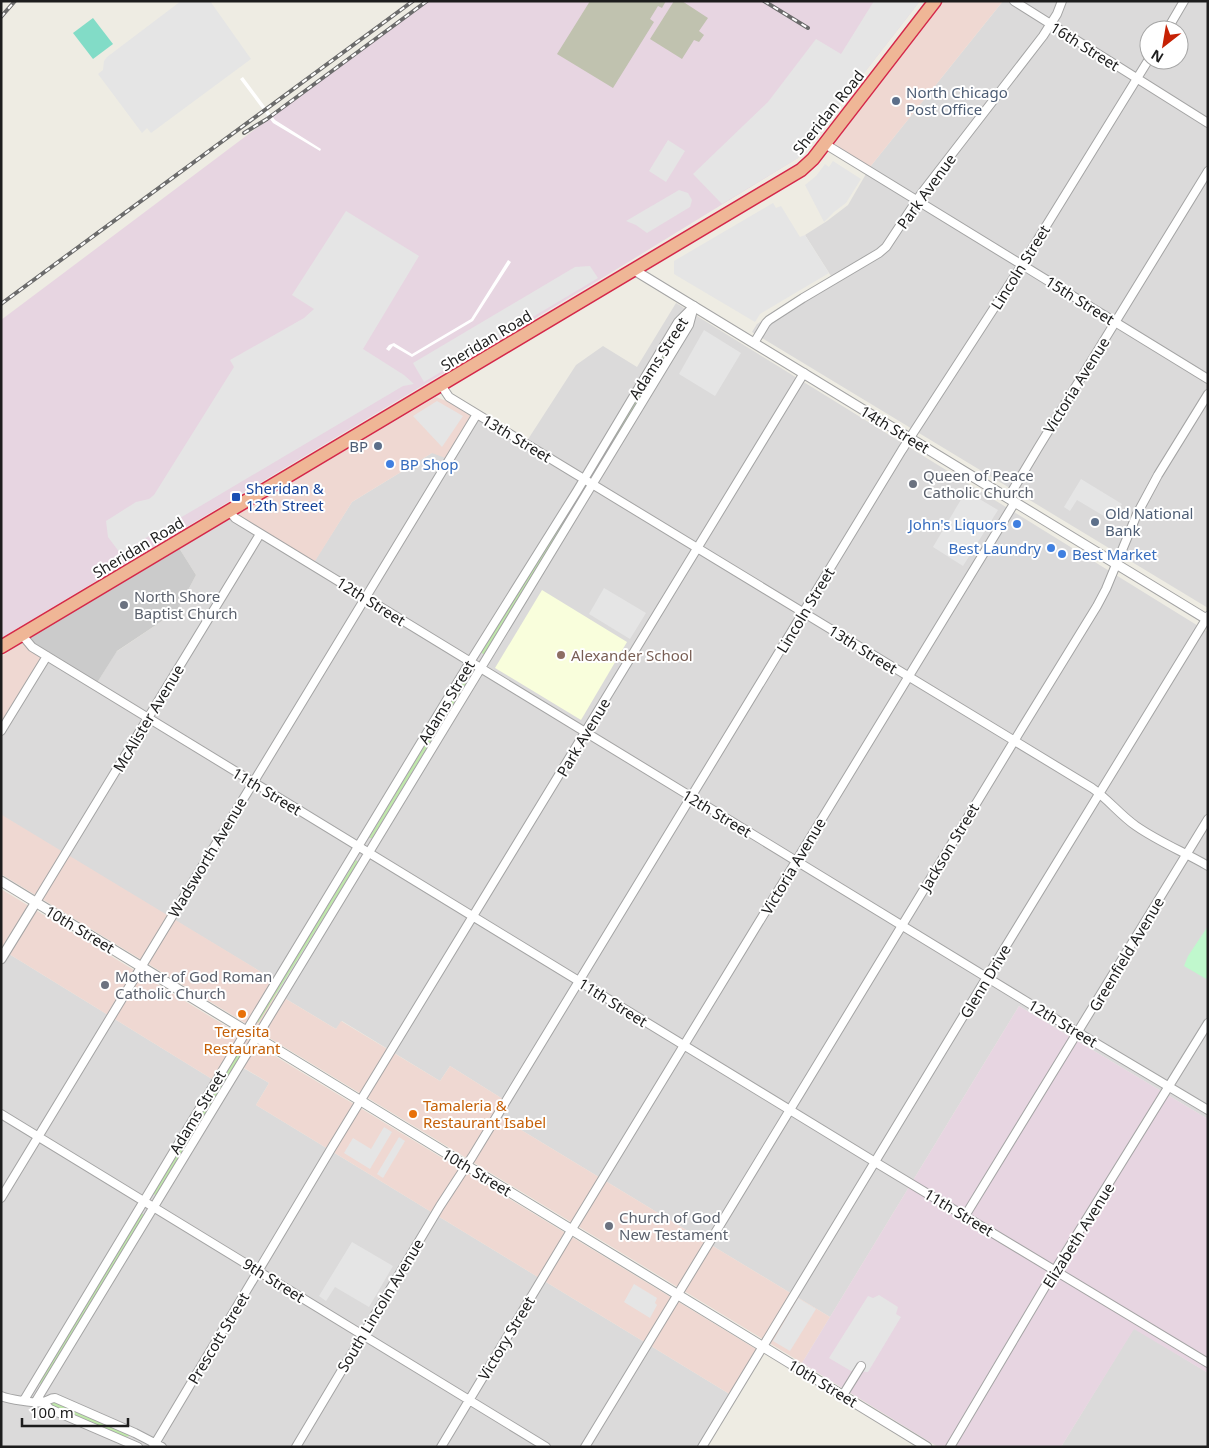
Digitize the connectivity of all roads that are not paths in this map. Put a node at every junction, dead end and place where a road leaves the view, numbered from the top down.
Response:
1 (935, 1) edge
2 (1014, 1) edge
3 (1062, 1) edge
4 (1184, 1) edge
5 (1173, 20) edge
6 (1050, 24) junction
7 (1142, 70) edge
8 (1137, 79) junction
9 (1208, 123) edge
10 (825, 144) junction
11 (1208, 171) edge
12 (917, 200) junction
13 (1022, 265) junction
14 (634, 270) junction
15 (694, 306) junction
16 (1115, 322) junction
17 (754, 343) junction
18 (804, 373) junction
19 (1208, 379) edge
20 (441, 385) junction
21 (1208, 394) edge
22 (477, 414) junction
23 (910, 438) junction
24 (584, 479) junction
25 (592, 484) junction
26 (1012, 500) junction
27 (230, 511) junction
28 (260, 534) junction
29 (698, 548) junction
30 (1116, 564) junction
31 (365, 597) junction
32 (803, 612) junction
33 (1207, 618) edge
34 (22, 635) junction
35 (1, 647) edge
36 (47, 656) junction
37 (470, 662) junction
38 (480, 668) junction
39 (908, 677) junction
40 (148, 718) junction
41 (1, 730) edge
42 (586, 732) junction
43 (1014, 741) junction
44 (253, 782) junction
45 (1099, 794) junction
46 (691, 797) junction
47 (1208, 819) edge
48 (358, 846) junction
49 (368, 852) junction
50 (1187, 854) junction
51 (796, 861) junction
52 (1208, 866) edge
53 (1, 881) edge
54 (36, 902) junction
55 (473, 916) junction
56 (902, 926) junction
57 (1, 959) edge
58 (141, 966) junction
59 (987, 977) junction
60 (579, 981) junction
61 (1208, 1024) edge
62 (246, 1030) junction
63 (1078, 1032) junction
64 (256, 1036) junction
65 (684, 1045) junction
66 (1169, 1086) junction
67 (361, 1101) junction
68 (790, 1109) junction
69 (1208, 1110) edge
70 (1, 1114) edge
71 (39, 1137) junction
72 (874, 1162) junction
73 (466, 1165) junction
74 (1, 1198) edge
75 (143, 1201) junction
76 (153, 1207) junction
77 (965, 1216) junction
78 (572, 1229) junction
79 (1056, 1270) junction
80 (258, 1271) junction
81 (677, 1294) junction
82 (362, 1334) junction
83 (763, 1346) junction
84 (1208, 1363) edge
85 (861, 1366) dead end
86 (843, 1396) junction
87 (2, 1398) edge
88 (24, 1400) junction
89 (469, 1400) junction
90 (40, 1402) junction
91 (135, 1433) junction
92 (157, 1445) edge
93 (132, 1446) edge
94 (923, 1446) edge
95 (296, 1447) edge
96 (441, 1447) edge
97 (546, 1447) edge
98 (585, 1447) edge
99 (702, 1447) edge
100 (950, 1447) edge

1 - 10 highway, Sheridan Road
2 - 6 street, 16th Street
3 - 6 street, Park Avenue
4 - 5 street
6 - 8 street, 16th Street
6 - 12 street, Park Avenue
7 - 8 street, Lincoln Street
8 - 9 street, 16th Street
8 - 13 street, Lincoln Street
10 - 12 street, 15th Street
10 - 14 highway, Sheridan Road
11 - 16 street, Victoria Avenue
12 - 13 street, 15th Street
12 - 17 street, Park Avenue
13 - 16 street, 15th Street
13 - 23 street, Lincoln Street
14 - 15 street, 14th Street
14 - 20 highway, Sheridan Road
15 - 17 street, 14th Street
15 - 24 street, Adams Street
15 - 25 street, Adams Street
16 - 19 street, 15th Street
16 - 26 street, Victoria Avenue
17 - 18 street, 14th Street
18 - 23 street, 14th Street
18 - 29 street, Park Avenue
20 - 22 street, 13th Street
20 - 27 highway, Sheridan Road
21 - 30 street, Jackson Street
22 - 24 street, 13th Street
22 - 31 street, Wadsworth Avenue
23 - 26 street, 14th Street
23 - 32 street, Lincoln Street
24 - 25 street, 13th Street
24 - 37 street, Adams Street
25 - 29 street, 13th Street
25 - 38 street, Adams Street
26 - 30 street, 14th Street
26 - 39 street, Victoria Avenue
27 - 28 street, 12th Street
27 - 34 highway, Sheridan Road
28 - 31 street, 12th Street
28 - 40 street, McAlister Avenue
29 - 32 street, 13th Street
29 - 42 street, Park Avenue
30 - 33 street, 14th Street
30 - 43 street, Jackson Street
31 - 37 street, 12th Street
31 - 44 street, Wadsworth Avenue
32 - 39 street, 13th Street
32 - 46 street, Lincoln Street
33 - 45 street, Glenn Drive
34 - 35 highway, Sheridan Road
34 - 36 street, 11th Street
36 - 40 street, 11th Street
36 - 41 street
37 - 38 street, 12th Street
37 - 48 street, Adams Street
38 - 42 street, 12th Street
38 - 49 street, Adams Street
39 - 43 street, 13th Street
39 - 51 street, Victoria Avenue
40 - 44 street, 11th Street
40 - 54 street, McAlister Avenue
42 - 46 street, 12th Street
42 - 55 street, Park Avenue
43 - 45 street, 13th Street
43 - 56 street, Jackson Street
44 - 48 street, 11th Street
44 - 58 street, Wadsworth Avenue
45 - 50 street, 13th Street
45 - 59 street, Glenn Drive
46 - 51 street, 12th Street
46 - 60 street, Lincoln Street
47 - 50 street, Greenfield Avenue
48 - 49 street, 11th Street
48 - 62 street, Adams Street
49 - 55 street, 11th Street
49 - 64 street, Adams Street
50 - 52 street, 13th Street
50 - 63 street, Greenfield Avenue
51 - 56 street, 12th Street
51 - 65 street, Victoria Avenue
53 - 54 street, 10th Street
54 - 57 street
54 - 58 street, 10th Street
55 - 60 street, 11th Street
55 - 67 street, Park Avenue
56 - 59 street, 12th Street
56 - 68 street, Jackson Street
58 - 62 street, 10th Street
58 - 71 street, Wadsworth Avenue
59 - 63 street, 12th Street
59 - 72 street, Glenn Drive
60 - 65 street, 11th Street
60 - 73 street, Lincoln Street
61 - 66 street, Elizabeth Avenue
62 - 64 street, 10th Street
62 - 75 street, Adams Street
63 - 66 street, 12th Street
63 - 77 street, Greenfield Avenue
64 - 67 street, 10th Street
64 - 76 street, Adams Street
65 - 68 street, 11th Street
65 - 78 street, Victoria Avenue
66 - 69 street, 12th Street
66 - 79 street, Elizabeth Avenue
67 - 73 street, 10th Street
67 - 80 street, Prescott Street
68 - 72 street, 11th Street
68 - 81 street, Jackson Street
70 - 71 street, 9th Street
71 - 74 street, Wadsworth Avenue
71 - 75 street, 9th Street
72 - 77 street, 11th Street
72 - 83 street, Glenn Drive
73 - 78 street, 10th Street
73 - 82 street, South Lincoln Avenue
75 - 76 street, 9th Street
75 - 88 street, Adams Street
76 - 80 street, 9th Street
76 - 90 street, Adams Street
77 - 79 street, 11th Street
78 - 81 street, 10th Street
78 - 89 street, Victory Street
79 - 84 street, 11th Street
79 - 100 street, Elizabeth Avenue
80 - 82 street, 9th Street
80 - 92 street, Prescott Street
81 - 83 street, 10th Street
81 - 98 street, Jackson Street
82 - 89 street, 9th Street
82 - 95 street, South Lincoln Avenue
83 - 86 street, 10th Street
83 - 99 street, Glenn Drive
85 - 86 street
86 - 94 street, 10th Street
87 - 88 street
88 - 90 street
89 - 96 street, Victory Street
89 - 97 street, 9th Street
90 - 91 street
90 - 93 street
91 - 92 street
91 - 93 street

